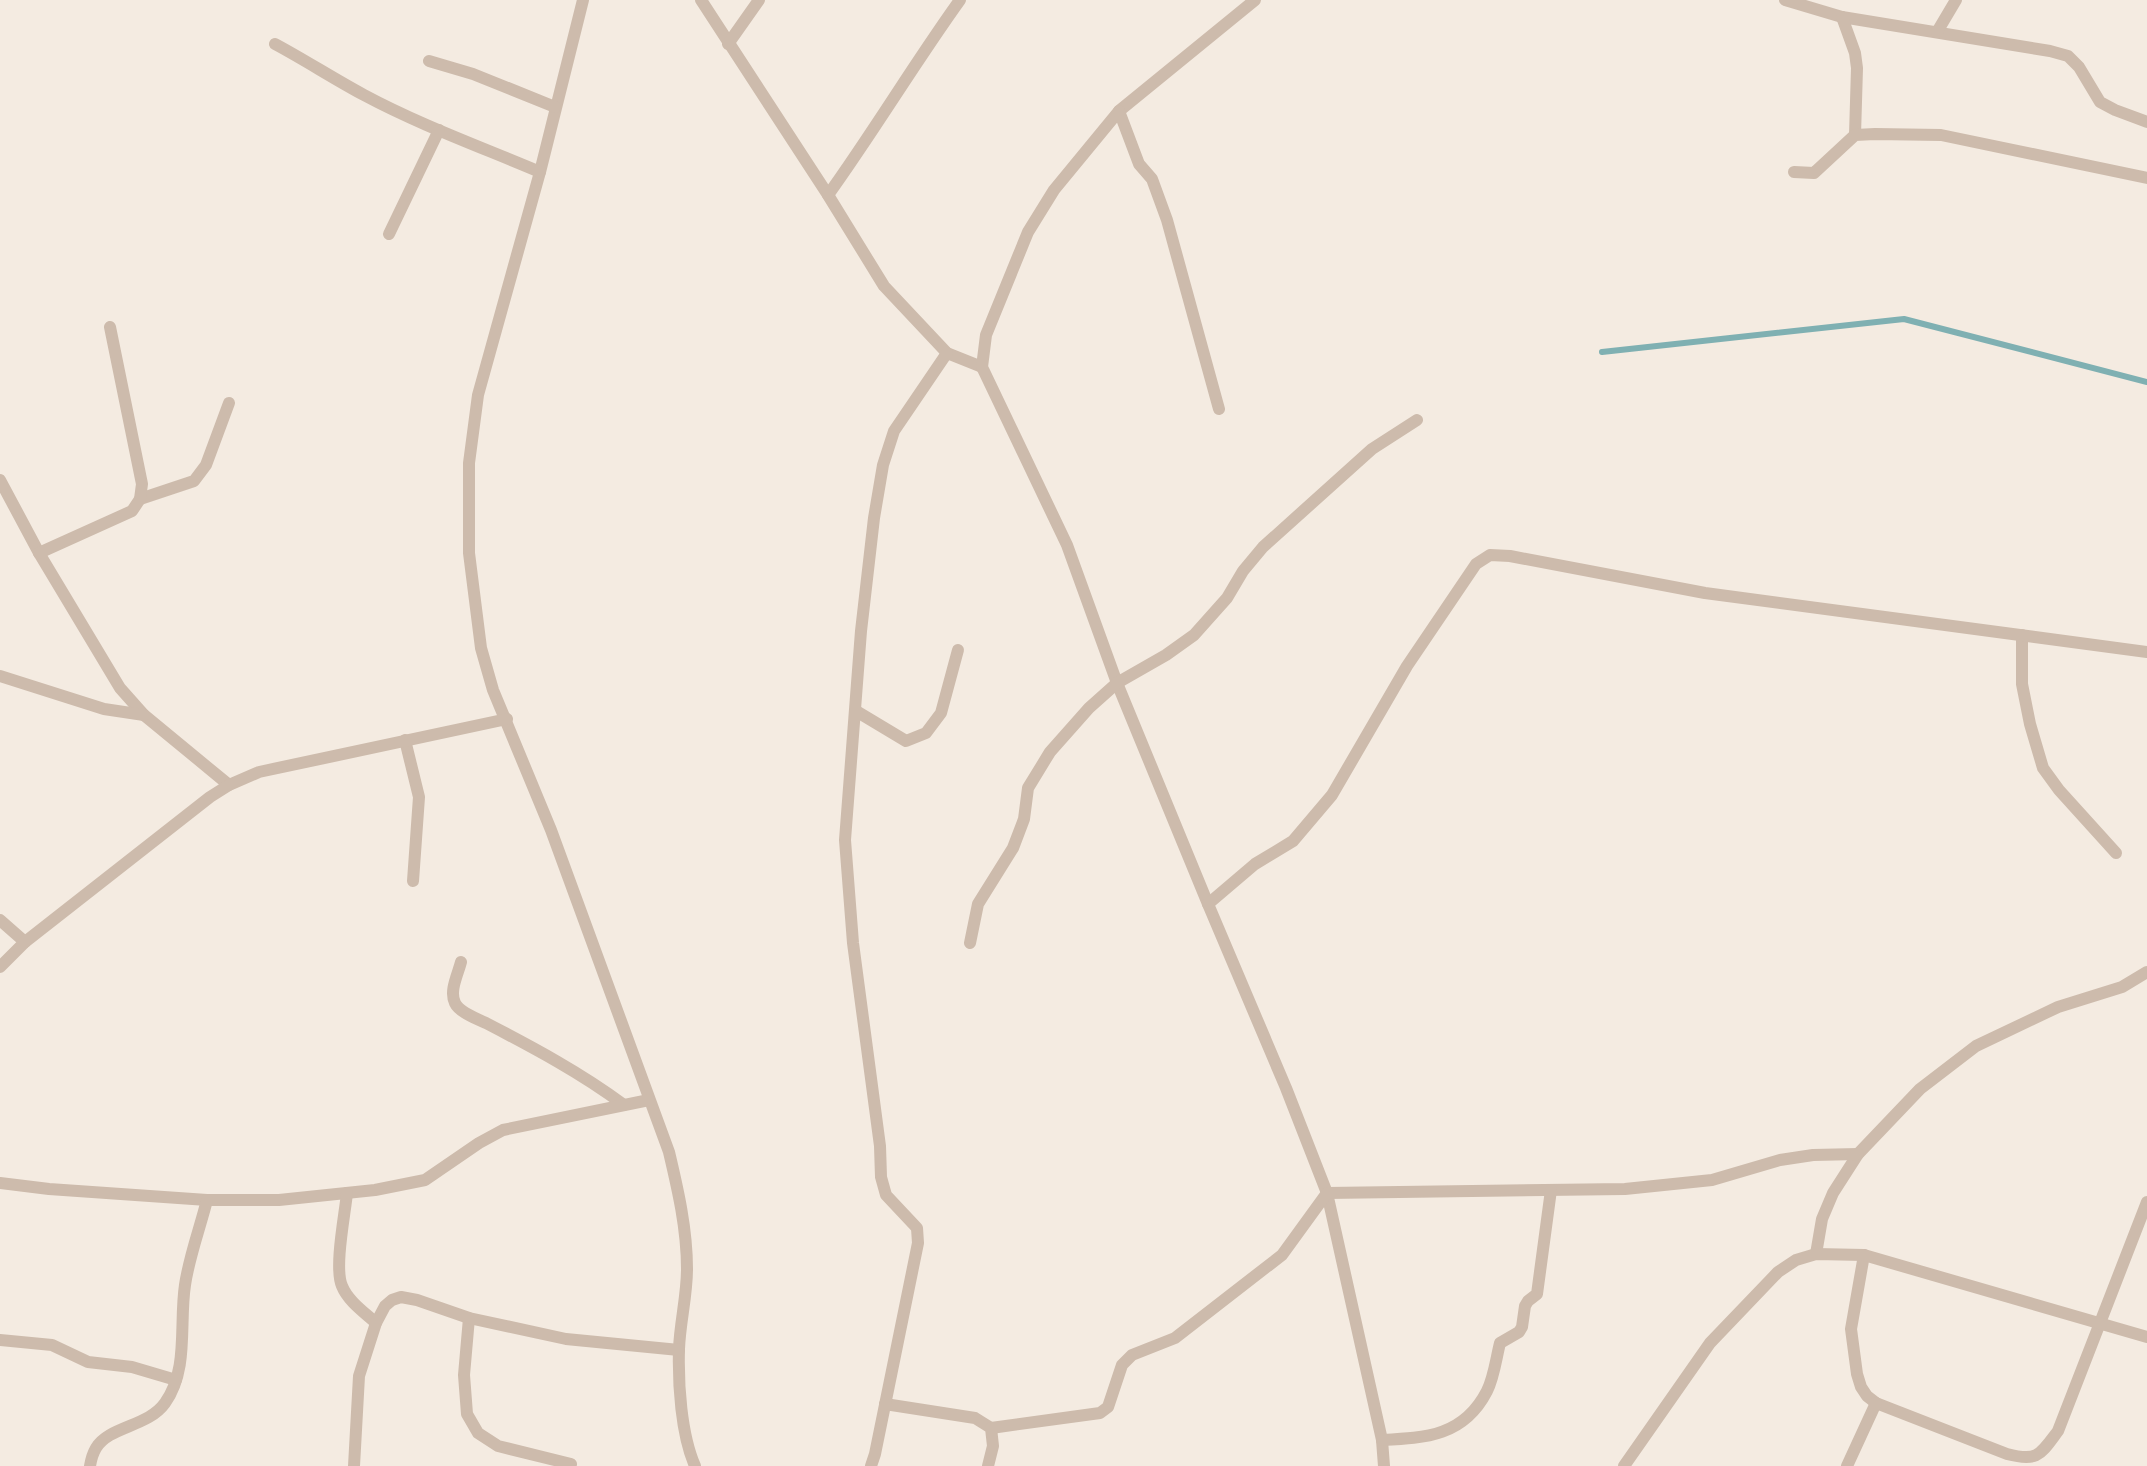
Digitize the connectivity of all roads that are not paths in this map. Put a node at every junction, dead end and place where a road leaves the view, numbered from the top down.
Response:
1 (583, 0) edge
2 (701, 0) edge
3 (759, 0) edge
4 (960, 0) edge
5 (1255, 0) edge
6 (1785, 0) edge
7 (1956, 0) edge
8 (1842, 17) junction
9 (1937, 32) junction
10 (275, 44) dead end
11 (728, 44) junction
12 (430, 61) dead end
13 (555, 107) junction
14 (1119, 111) junction
15 (2147, 122) edge
16 (439, 130) junction
17 (1855, 135) junction
18 (540, 172) junction
19 (1794, 172) dead end
20 (2147, 178) edge
21 (828, 195) junction
22 (389, 234) dead end
23 (110, 327) dead end
24 (947, 353) junction
25 (982, 368) junction
26 (229, 403) dead end
27 (1219, 409) dead end
28 (1417, 420) dead end
29 (0, 480) edge
30 (140, 499) junction
31 (39, 553) junction
32 (2022, 635) junction
33 (958, 650) dead end
34 (2147, 652) edge
35 (0, 676) edge
36 (1117, 683) junction
37 (856, 711) junction
38 (144, 715) junction
39 (507, 719) junction
40 (405, 740) junction
41 (229, 785) junction
42 (2116, 853) dead end
43 (412, 881) dead end
44 (1208, 904) junction
45 (0, 920) edge
46 (24, 942) junction
47 (970, 943) dead end
48 (461, 962) dead end
49 (0, 967) edge
50 (2147, 972) edge
51 (649, 1100) junction
52 (624, 1105) junction
53 (1858, 1154) junction
54 (0, 1183) edge
55 (1551, 1190) junction
56 (347, 1193) junction
57 (1327, 1193) junction
58 (207, 1200) junction
59 (2147, 1202) edge
60 (1816, 1254) junction
61 (1864, 1255) junction
62 (468, 1318) junction
63 (2100, 1322) junction
64 (376, 1323) junction
65 (2147, 1337) edge
66 (0, 1340) edge
67 (679, 1350) junction
68 (176, 1380) junction
69 (1876, 1403) junction
70 (885, 1404) junction
71 (991, 1428) junction
72 (1382, 1440) junction
73 (571, 1464) dead end
74 (90, 1466) edge
75 (354, 1466) edge
76 (695, 1466) edge
77 (871, 1466) edge
78 (988, 1466) edge
79 (1384, 1466) edge
80 (1624, 1466) edge
81 (1847, 1466) edge

1 - 13 street
2 - 11 street
3 - 11 street
4 - 21 street
5 - 14 street
6 - 8 street
7 - 9 street
8 - 9 street
8 - 17 street
9 - 15 street
10 - 16 street
11 - 21 street
12 - 13 street
13 - 18 street
14 - 25 street
14 - 27 street
16 - 18 street
16 - 22 street
17 - 19 street
17 - 20 street
18 - 39 street
21 - 24 street
23 - 30 street
24 - 25 street
24 - 37 street
25 - 36 street
26 - 30 street
28 - 36 street
29 - 31 street
30 - 31 street
31 - 38 street
32 - 34 street
32 - 42 street
32 - 44 street
33 - 37 street
35 - 38 street
36 - 44 street
36 - 47 street
37 - 70 street
38 - 41 street
39 - 40 street
39 - 51 street
40 - 41 street
40 - 43 street
41 - 46 street
44 - 57 street
45 - 46 street
46 - 49 street
48 - 52 street
50 - 53 street
51 - 52 street
51 - 67 street
52 - 56 street
53 - 55 street
53 - 60 street
54 - 58 street
55 - 57 street
55 - 72 street
56 - 58 street
56 - 64 street
57 - 71 street
57 - 72 street
58 - 68 street
59 - 63 street
60 - 61 street
60 - 80 street
61 - 63 street
61 - 69 street
62 - 64 street
62 - 67 street
62 - 73 street
63 - 65 street
63 - 69 street
64 - 75 street
66 - 68 street
67 - 76 street
68 - 74 street
69 - 81 street
70 - 71 street
70 - 77 street
71 - 78 street
72 - 79 street

